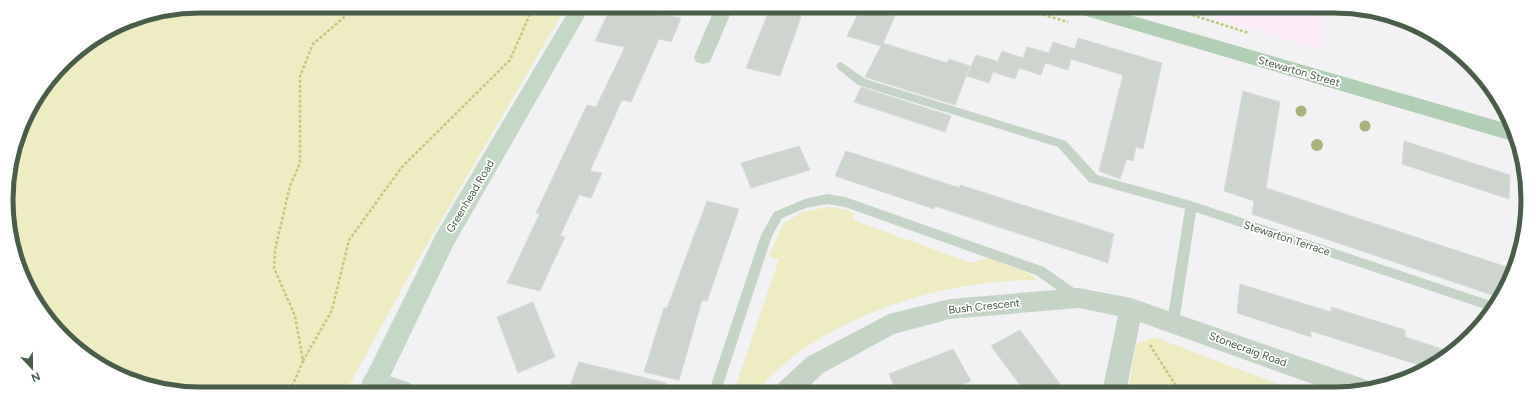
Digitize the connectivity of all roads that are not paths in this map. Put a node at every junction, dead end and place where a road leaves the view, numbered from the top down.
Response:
1 (577, 13) edge
2 (722, 13) edge
3 (1100, 13) edge
4 (703, 57) dead end
5 (841, 66) dead end
6 (1508, 132) edge
7 (1191, 206) junction
8 (1079, 298) junction
9 (1488, 305) edge
10 (1130, 314) junction
11 (1173, 322) junction
12 (372, 386) edge
13 (1351, 386) edge
14 (716, 387) edge
15 (791, 387) edge
16 (1115, 387) edge

1 - 12 street, Greenhead Road
2 - 4 street
3 - 6 main road, Stewarton Street
5 - 7 lane, Stewarton Terrace
7 - 9 lane, Stewarton Terrace
7 - 11 lane
8 - 10 street, Bush Crescent
8 - 14 lane
8 - 15 street, Bush Crescent
10 - 11 street, Stonecraig Road
10 - 16 street
11 - 13 street, Stonecraig Road

